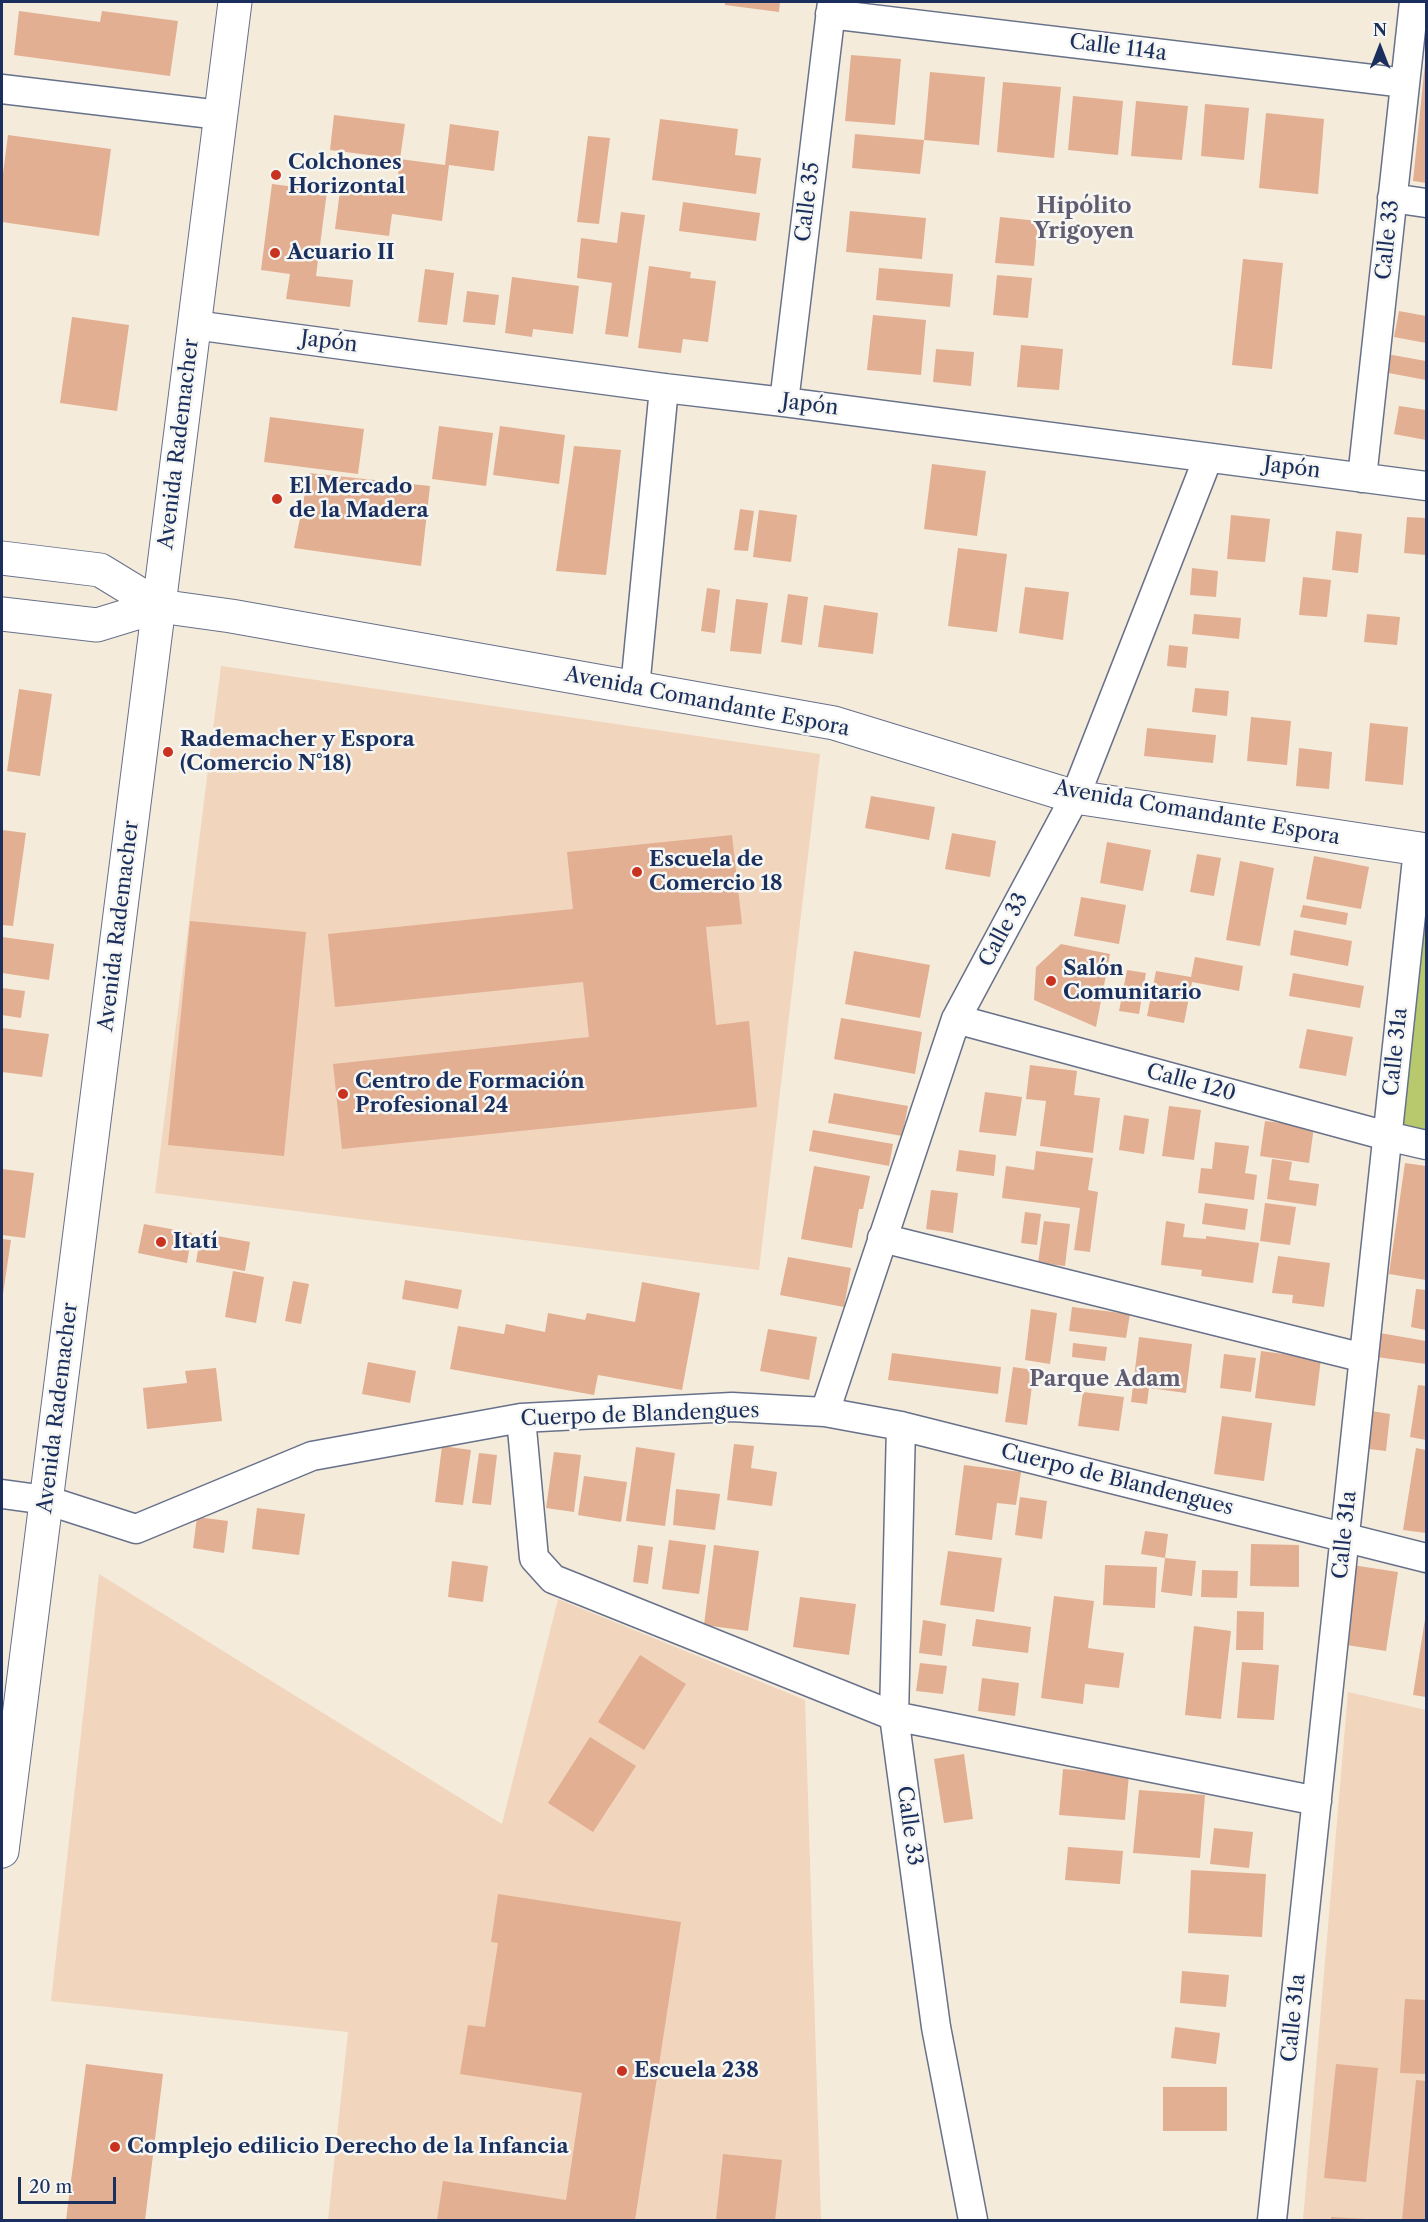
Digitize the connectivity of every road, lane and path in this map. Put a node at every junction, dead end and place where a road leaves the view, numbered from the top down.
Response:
1 (235, 2) edge
2 (1414, 2) edge
3 (831, 8) edge
4 (1405, 82) junction
5 (2, 89) edge
6 (220, 115) junction
7 (1392, 198) junction
8 (1426, 203) edge
9 (194, 325) junction
10 (664, 388) junction
11 (784, 402) junction
12 (1208, 458) junction
13 (1362, 477) junction
14 (1426, 486) edge
15 (2, 558) edge
16 (159, 606) junction
17 (2, 614) edge
18 (635, 688) junction
19 (1075, 797) junction
20 (1422, 850) edge
21 (956, 1019) junction
22 (1387, 1136) junction
23 (1426, 1144) edge
24 (882, 1238) junction
25 (1364, 1358) junction
26 (825, 1413) junction
27 (521, 1418) junction
28 (901, 1426) junction
29 (2, 1494) edge
30 (46, 1500) junction
31 (1345, 1537) junction
32 (1426, 1558) edge
33 (894, 1716) junction
34 (1317, 1801) junction
35 (2, 1851) edge
36 (973, 2220) edge
37 (1272, 2220) edge

1 - 6 main road, Avenida Rademacher
2 - 4 street, Calle 33
3 - 4 street, Calle 114a
3 - 11 street, Calle 35
4 - 7 street, Calle 33
5 - 6 street
6 - 9 main road, Avenida Rademacher
7 - 8 street
7 - 13 street, Calle 33
9 - 10 street, Japón
9 - 16 main road, Avenida Rademacher
10 - 11 street, Japón
10 - 18 street
11 - 12 street, Japón
12 - 13 street, Japón
12 - 19 street, Calle 33
13 - 14 street, Japón
15 - 16 main road, Avenida Comandante Espora
16 - 17 main road, Avenida Comandante Espora
16 - 18 main road, Avenida Comandante Espora
16 - 30 main road, Avenida Rademacher
18 - 19 main road, Avenida Comandante Espora
19 - 20 main road, Avenida Comandante Espora
19 - 21 street, Calle 33
20 - 22 street, Calle 31a
21 - 22 street, Calle 120
21 - 24 street, Calle 33
22 - 23 street, Calle 120
22 - 25 street, Calle 31a
24 - 25 street
24 - 26 street, Calle 33
25 - 31 street, Calle 31a
26 - 27 street, Cuerpo de Blandengues
26 - 28 street, Cuerpo de Blandengues
27 - 30 street, Cuerpo de Blandengues
27 - 33 street
28 - 31 street, Cuerpo de Blandengues
28 - 33 street, Calle 33
29 - 30 street, Cuerpo de Blandengues
30 - 35 main road, Avenida Rademacher
31 - 32 street, Cuerpo de Blandengues
31 - 34 street, Calle 31a
33 - 34 street
33 - 36 street, Calle 33
34 - 37 street, Calle 31a

